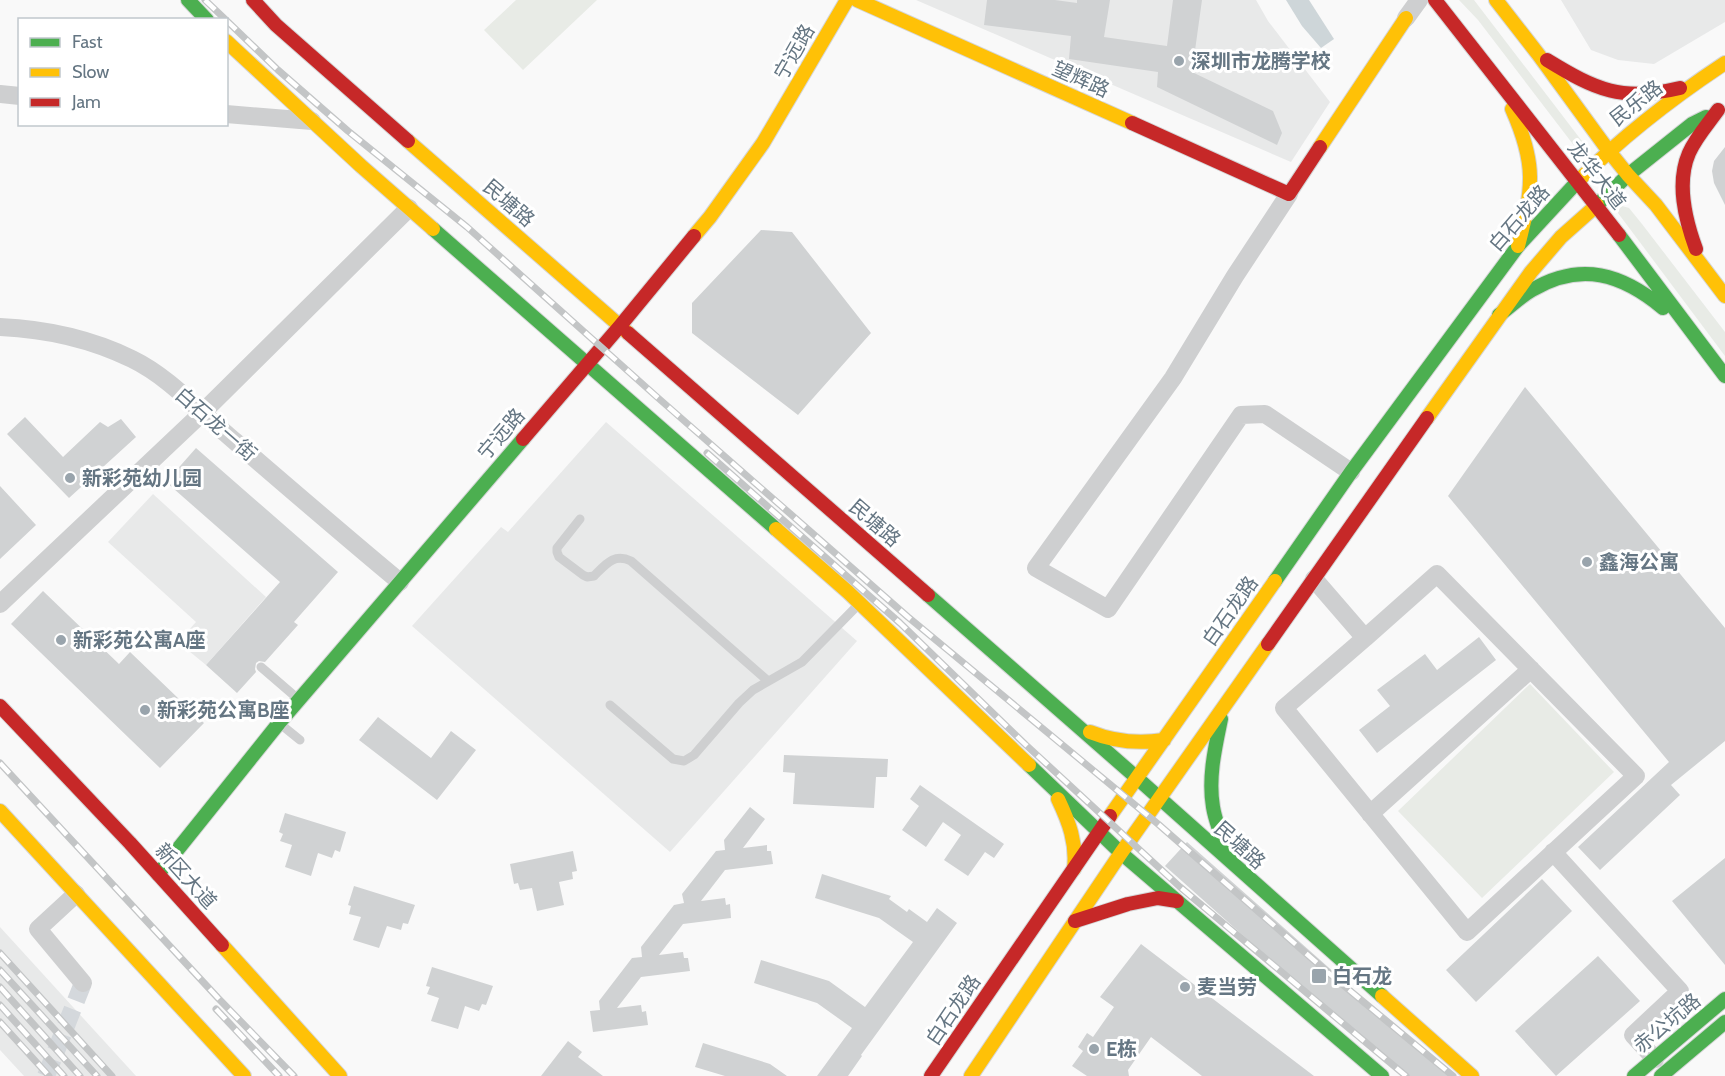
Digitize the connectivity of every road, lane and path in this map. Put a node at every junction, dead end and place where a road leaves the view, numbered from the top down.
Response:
1 (188, 0) edge
2 (253, 0) edge
3 (847, 0) edge
4 (857, 0) edge
5 (1419, 0) edge
6 (1434, 0) edge
7 (1496, 0) edge
8 (205, 18) edge
9 (1406, 18) joint
10 (228, 43) edge
11 (1538, 54) junction
12 (1725, 63) edge
13 (1494, 74) junction
14 (1692, 84) junction
15 (0, 94) edge
16 (18, 96) edge
17 (1721, 108) edge
18 (228, 114) edge
19 (312, 121) junction
20 (1608, 150) junction
21 (1628, 175) junction
22 (1578, 181) junction
23 (1289, 194) junction
24 (1597, 205) junction
25 (409, 208) junction
26 (1518, 246) junction
27 (1707, 272) junction
28 (1725, 296) edge
29 (1499, 315) junction
30 (620, 326) junction
31 (0, 327) edge
32 (1688, 327) junction
33 (587, 364) junction
34 (1725, 376) edge
35 (202, 413) junction
36 (1351, 472) junction
37 (580, 519) dead end
38 (1314, 579) junction
39 (400, 582) junction
40 (860, 603) junction
41 (0, 604) edge
42 (1365, 638) junction
43 (261, 667) dead end
44 (1531, 669) junction
45 (768, 681) junction
46 (299, 700) junction
47 (610, 705) dead end
48 (0, 706) edge
49 (1225, 706) junction
50 (279, 723) junction
51 (1078, 727) junction
52 (300, 740) dead end
53 (1164, 740) junction
54 (1137, 778) junction
55 (1053, 789) junction
56 (1159, 799) junction
57 (0, 811) edge
58 (1370, 814) junction
59 (1099, 832) junction
60 (1553, 852) junction
61 (1121, 853) junction
62 (1233, 865) junction
63 (1074, 869) junction
64 (158, 874) junction
65 (76, 894) junction
66 (1177, 901) junction
67 (1075, 921) junction
68 (83, 983) dead end
69 (1725, 999) edge
70 (1725, 1022) edge
71 (1655, 1059) junction
72 (244, 1076) edge
73 (340, 1076) edge
74 (931, 1076) edge
75 (971, 1076) edge
76 (1382, 1076) edge
77 (1472, 1076) edge
78 (1634, 1076) edge
79 (1661, 1076) edge

1 - 8 main road
2 - 30 main road, 民塘路
3 - 30 main road, 宁远路
4 - 23 main road, 望辉路
5 - 9 street
6 - 13 main road, 龙华大道
7 - 11 main road, 龙华大道
9 - 23 main road
10 - 19 main road
11 - 14 main road
11 - 20 main road, 龙华大道
12 - 14 main road, 民乐路
13 - 22 main road, 龙华大道
13 - 26 main road
14 - 20 main road, 民乐路
15 - 16 street
17 - 21 main road
17 - 27 main road
18 - 19 street
19 - 25 main road
20 - 21 main road, 龙华大道
20 - 22 main road, 民乐路
21 - 24 main road
21 - 27 main road, 龙华大道
22 - 24 main road, 龙华大道
22 - 26 main road, 白石龙路
23 - 36 street
24 - 29 main road
24 - 32 main road, 龙华大道
25 - 33 main road
25 - 35 street
26 - 36 main road, 白石龙路
27 - 28 main road, 龙华大道
29 - 32 main road
29 - 38 main road
30 - 33 main road, 宁远路
30 - 51 main road, 民塘路
31 - 35 street, 白石龙一街
32 - 34 main road, 龙华大道
33 - 39 main road, 宁远路
33 - 40 main road
35 - 39 street, 白石龙一街
35 - 41 street
36 - 53 main road, 白石龙路
37 - 45 lane
38 - 42 street
38 - 49 main road
39 - 46 main road, 宁远路
40 - 45 lane
40 - 55 main road
42 - 44 street
42 - 58 street
43 - 46 lane
44 - 58 street
44 - 60 street
45 - 47 lane
46 - 50 main road, 宁远路
48 - 64 main road, 新区大道
49 - 56 main road
49 - 62 main road
50 - 52 lane
50 - 64 main road, 宁远路
51 - 53 main road
51 - 54 main road, 民塘路
53 - 54 main road, 白石龙路
54 - 56 main road, 民塘路
54 - 59 main road, 白石龙路
55 - 59 main road
55 - 63 main road
56 - 61 main road
56 - 62 main road, 民塘路
57 - 65 main road
58 - 60 street
59 - 61 main road
59 - 63 main road, 白石龙路
60 - 71 street
61 - 66 main road
61 - 67 main road
62 - 77 main road, 民塘路
63 - 74 main road, 白石龙路
64 - 73 main road, 新区大道
65 - 68 street
65 - 72 main road
66 - 67 main road
66 - 76 main road
67 - 75 main road
69 - 71 main road, 赤公坑路
70 - 79 main road, 赤公坑路
71 - 78 main road, 赤公坑路

